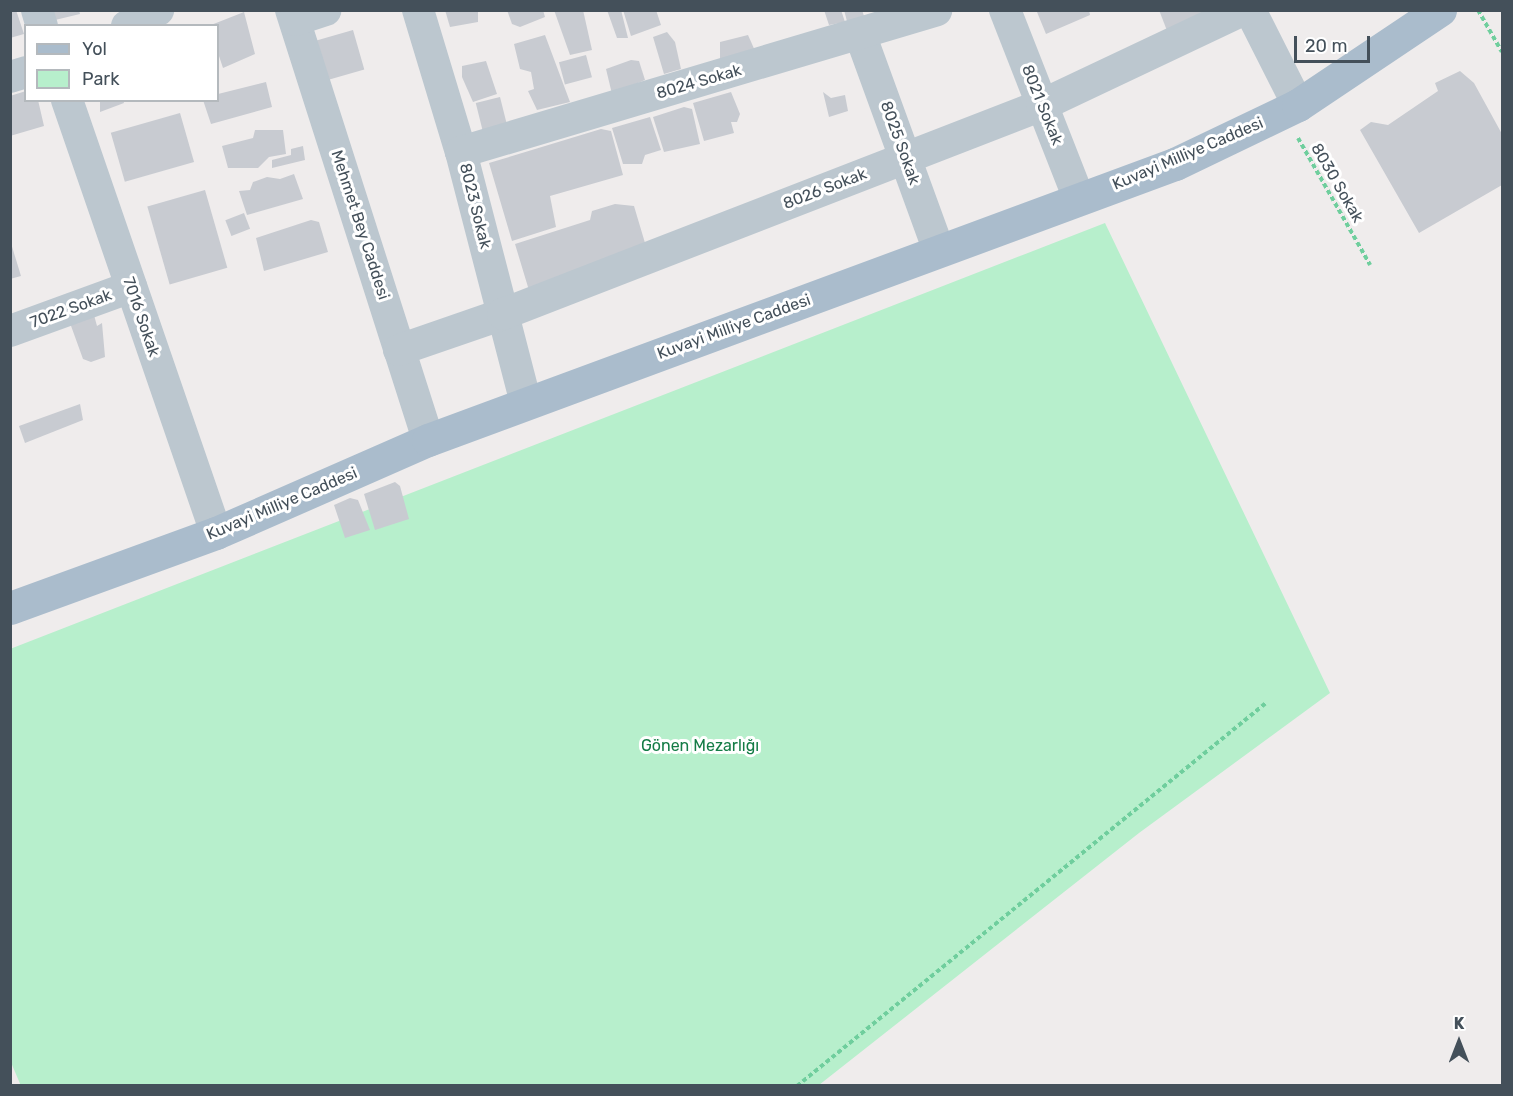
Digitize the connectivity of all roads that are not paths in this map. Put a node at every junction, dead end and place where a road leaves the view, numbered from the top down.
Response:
1 (158, 10) edge
2 (325, 10) edge
3 (418, 10) edge
4 (936, 10) edge
5 (1005, 10) edge
6 (1243, 10) edge
7 (1250, 10) edge
8 (1440, 10) edge
9 (293, 15) edge
10 (131, 24) edge
11 (860, 34) junction
12 (68, 102) edge
13 (1042, 105) junction
14 (1291, 109) junction
15 (461, 152) junction
16 (905, 158) junction
17 (1079, 199) junction
18 (939, 251) junction
19 (131, 287) junction
20 (503, 314) junction
21 (10, 331) edge
22 (399, 350) junction
23 (526, 404) junction
24 (428, 440) junction
25 (216, 533) junction
26 (10, 608) edge

1 - 10 street
2 - 9 street
3 - 15 street, 8023 Sokak
4 - 11 street, 8024 Sokak
5 - 13 street, 8021 Sokak
6 - 13 street, 8026 Sokak
7 - 14 street
8 - 14 main road, Kuvayi Milliye Caddesi
9 - 22 street, Mehmet Bey Caddesi
11 - 15 street, 8024 Sokak
11 - 16 street, 8025 Sokak
12 - 19 street, 7016 Sokak
13 - 16 street, 8026 Sokak
13 - 17 street, 8021 Sokak
14 - 17 main road, Kuvayi Milliye Caddesi
15 - 20 street, 8023 Sokak
16 - 18 street, 8025 Sokak
16 - 20 street, 8026 Sokak
17 - 18 main road, Kuvayi Milliye Caddesi
18 - 23 main road, Kuvayi Milliye Caddesi
19 - 21 street, 7022 Sokak
19 - 25 street, 7016 Sokak
20 - 22 street, 8026 Sokak
20 - 23 street, 8023 Sokak
22 - 24 street, Mehmet Bey Caddesi
23 - 24 main road, Kuvayi Milliye Caddesi
24 - 25 main road, Kuvayi Milliye Caddesi
25 - 26 main road, Kuvayi Milliye Caddesi

